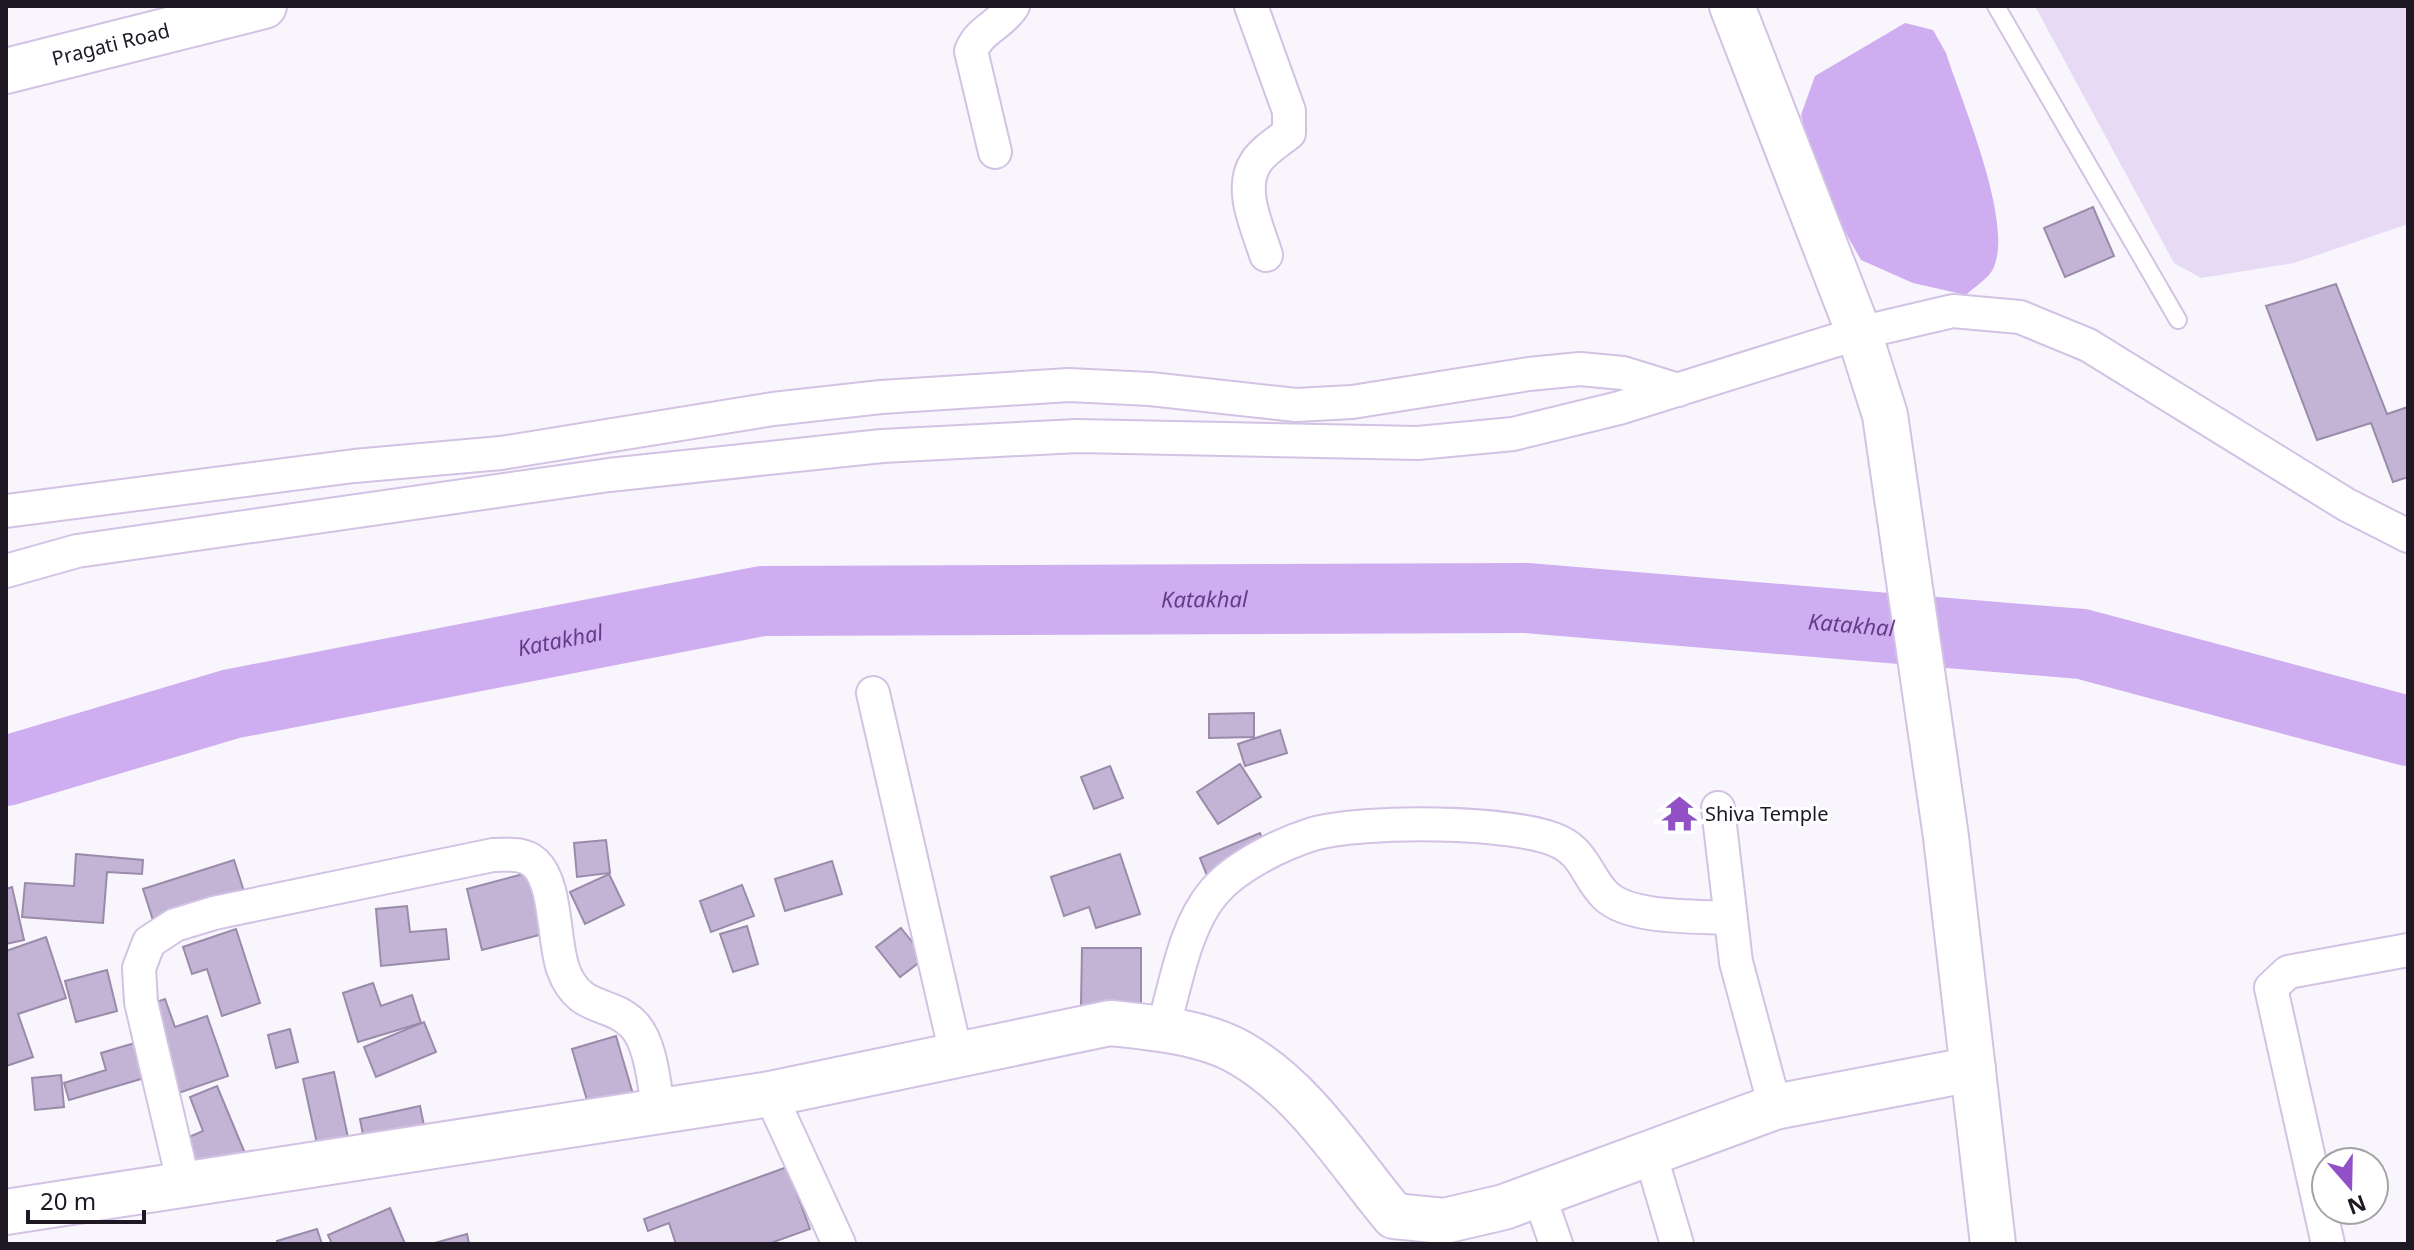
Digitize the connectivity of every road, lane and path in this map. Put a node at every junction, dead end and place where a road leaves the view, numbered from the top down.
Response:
1 (264, 6) edge
2 (1013, 6) edge
3 (1251, 6) edge
4 (1732, 6) edge
5 (1996, 6) edge
6 (6, 71) edge
7 (995, 152) dead end
8 (1266, 255) dead end
9 (2178, 320) dead end
10 (1859, 333) junction
11 (1678, 390) junction
12 (6, 511) edge
13 (2408, 536) edge
14 (6, 571) edge
15 (873, 693) dead end
16 (1718, 808) dead end
17 (1730, 918) junction
18 (2408, 950) edge
19 (1163, 1028) junction
20 (956, 1054) junction
21 (1973, 1069) junction
22 (770, 1094) junction
23 (1775, 1107) junction
24 (659, 1112) junction
25 (1650, 1153) junction
26 (184, 1185) junction
27 (1539, 1195) junction
28 (6, 1212) edge
29 (839, 1244) edge
30 (1556, 1244) edge
31 (1677, 1244) edge
32 (1993, 1244) edge
33 (2328, 1244) edge

1 - 6 street, Pragati Road
2 - 7 street
3 - 8 street
4 - 10 street
5 - 9 lane
10 - 11 street
10 - 13 street
10 - 21 street
11 - 12 street
11 - 14 street
15 - 20 street
16 - 17 street
17 - 19 street
17 - 23 street
18 - 33 street
19 - 20 street
19 - 27 street
20 - 22 street
21 - 23 street
21 - 32 street
22 - 24 street
22 - 29 street
23 - 25 street
24 - 26 street
24 - 26 street
25 - 27 street
25 - 31 street
26 - 28 street
27 - 30 street

